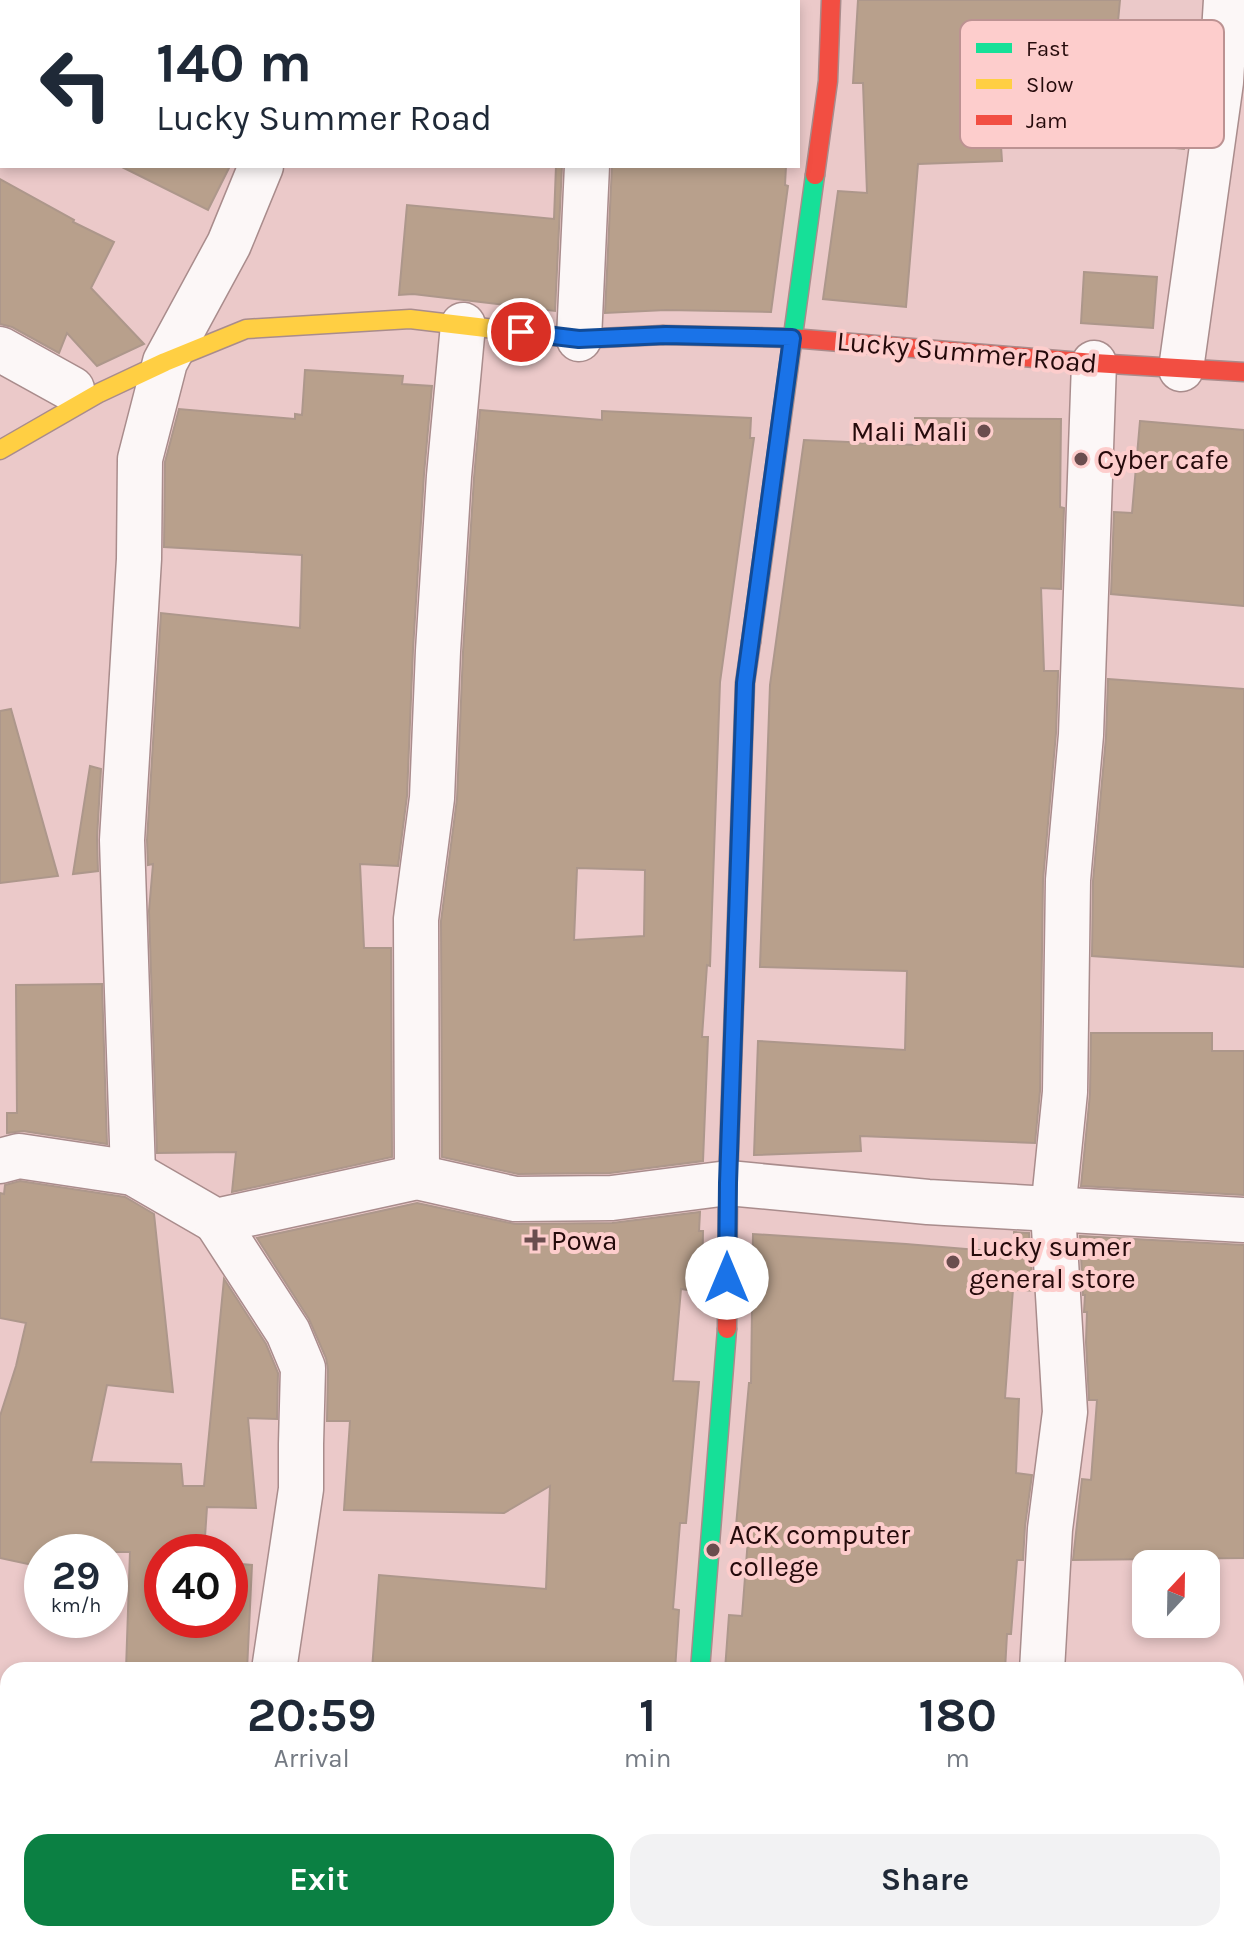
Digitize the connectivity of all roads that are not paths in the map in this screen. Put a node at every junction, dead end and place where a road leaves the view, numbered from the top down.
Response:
1 (831, 0) edge
2 (1226, 0) edge
3 (1224, 33) edge
4 (1212, 148) edge
5 (260, 168) edge
6 (587, 168) edge
7 (463, 325) junction
8 (792, 338) junction
9 (579, 339) junction
10 (0, 349) edge
11 (165, 362) junction
12 (1094, 363) junction
13 (1181, 369) junction
14 (1244, 372) edge
15 (72, 389) dead end
16 (0, 450) edge
17 (0, 1161) edge
18 (133, 1173) junction
19 (417, 1177) junction
20 (728, 1183) junction
21 (1053, 1211) junction
22 (1244, 1220) edge
23 (216, 1221) junction
24 (275, 1662) edge
25 (701, 1662) edge
26 (1042, 1662) edge

1 - 8 street
2 - 3 street
4 - 13 street
5 - 11 street
6 - 9 street
7 - 9 street, Lucky Summer Road
7 - 11 street, Lucky Summer Road
7 - 19 street
8 - 9 street, Lucky Summer Road
8 - 12 street, Lucky Summer Road
8 - 20 street
10 - 15 street
11 - 16 street, Lucky Summer Road
11 - 18 street
12 - 13 street, Lucky Summer Road
12 - 21 street
13 - 14 street, Lucky Summer Road
17 - 18 street
18 - 23 street
19 - 20 street
19 - 23 street
20 - 21 street
20 - 25 street
21 - 22 street
21 - 26 street
23 - 24 street

